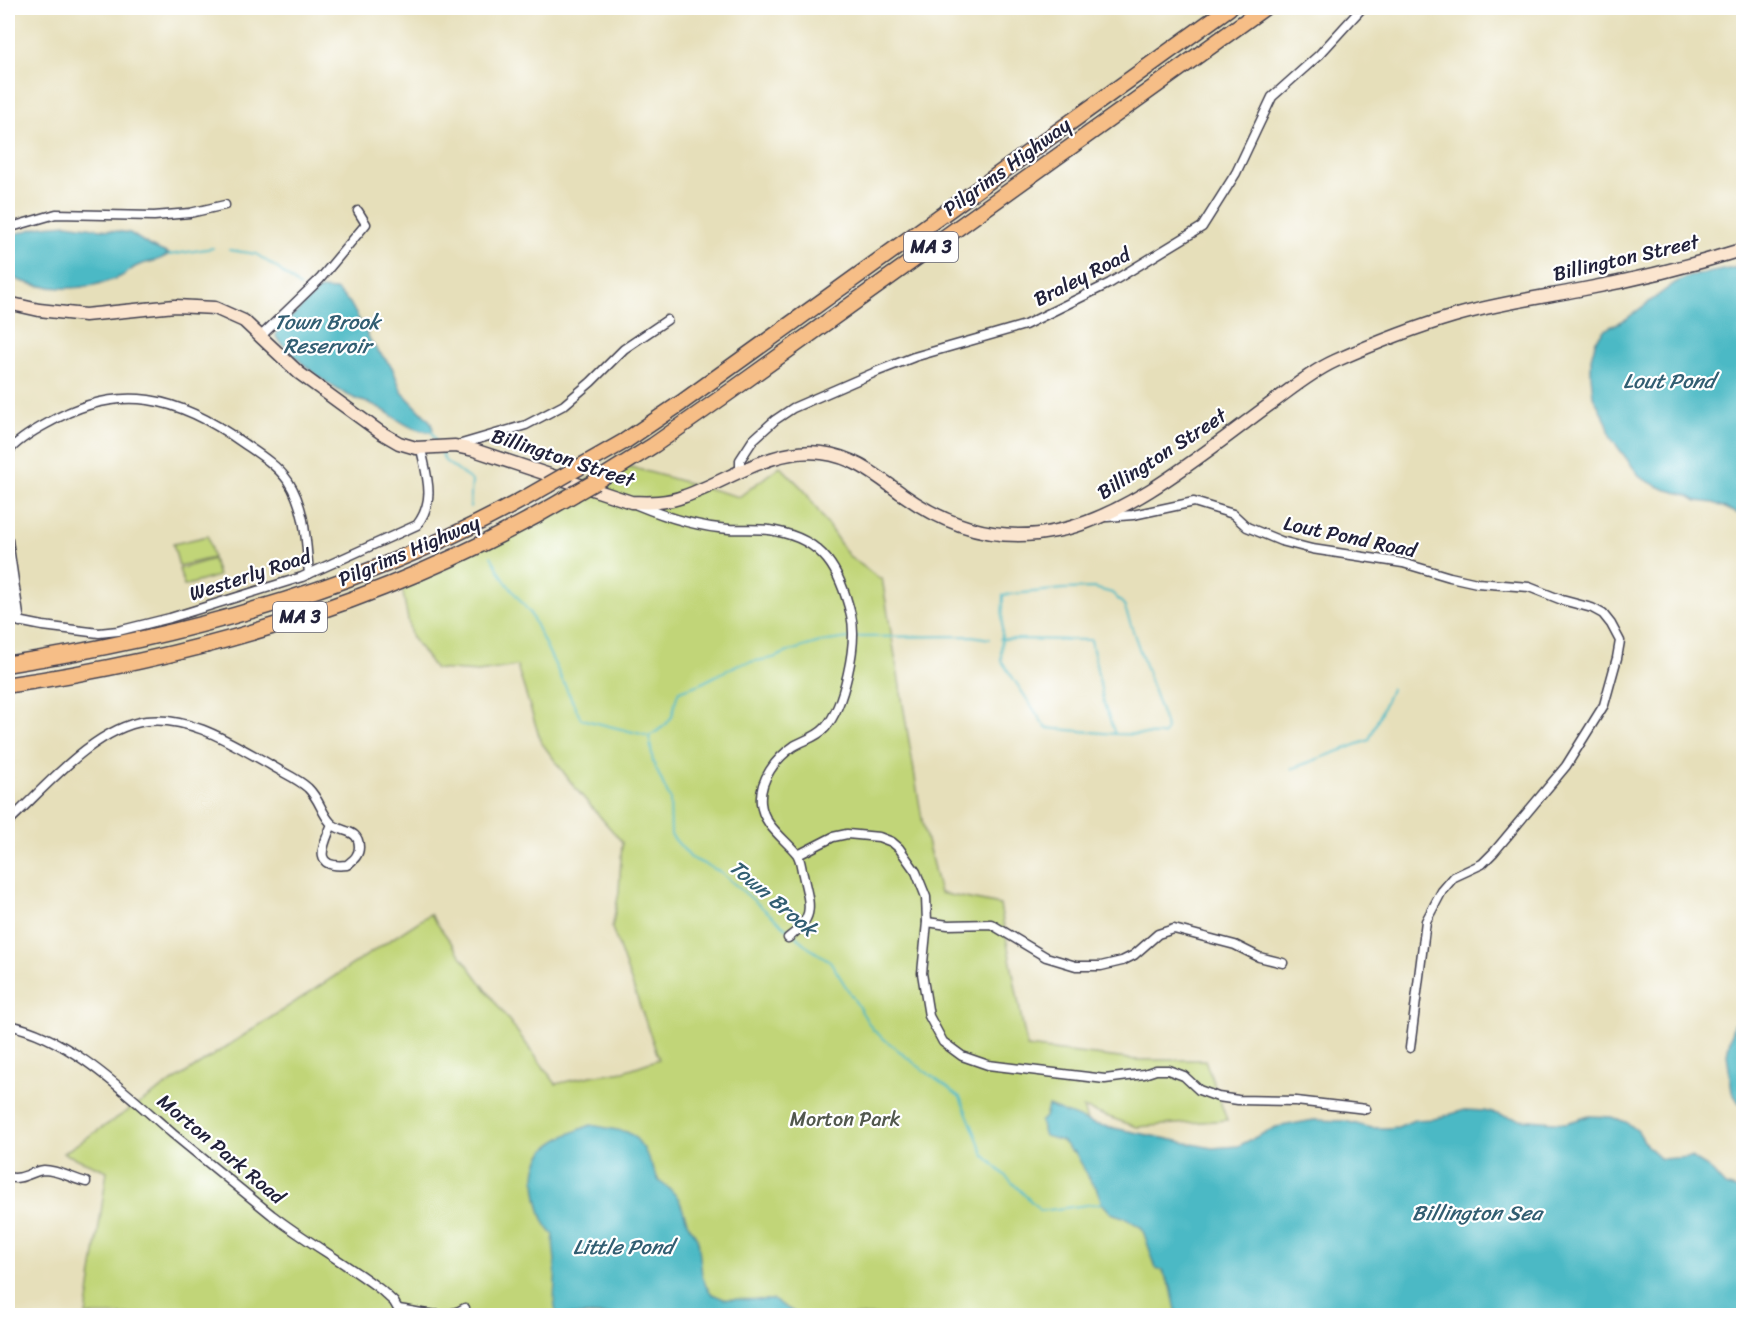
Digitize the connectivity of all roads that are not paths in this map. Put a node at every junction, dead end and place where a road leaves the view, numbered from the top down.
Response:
1 (1229, 8) edge
2 (1264, 8) edge
3 (1362, 8) edge
4 (225, 205) dead end
5 (358, 211) dead end
6 (8, 228) edge
7 (1743, 249) edge
8 (8, 303) edge
9 (667, 320) dead end
10 (261, 336) junction
11 (451, 447) junction
12 (424, 449) junction
13 (8, 452) edge
14 (740, 470) junction
15 (631, 502) junction
16 (1101, 517) junction
17 (8, 540) edge
18 (309, 574) junction
19 (8, 619) edge
20 (20, 622) junction
21 (8, 664) edge
22 (8, 686) edge
23 (8, 822) edge
24 (332, 824) junction
25 (798, 855) junction
26 (927, 922) junction
27 (788, 938) dead end
28 (1283, 963) dead end
29 (8, 1024) edge
30 (1410, 1048) dead end
31 (1366, 1109) dead end
32 (8, 1177) edge
33 (86, 1182) dead end
34 (401, 1312) edge
35 (463, 1312) edge

1 - 21 highway, Pilgrims Highway / MA 3, bridge
2 - 22 highway, Pilgrims Highway / MA 3, bridge
3 - 14 street, Braley Road
4 - 6 street
5 - 10 street
7 - 16 street, Billington Street
8 - 10 street, Billington Street
9 - 11 street
10 - 12 street, Billington Street
11 - 12 street, Billington Street
11 - 15 street, Billington Street
12 - 18 street, Westerly Road
13 - 18 street
14 - 15 street, Billington Street
14 - 16 street, Billington Street
15 - 25 street
16 - 30 street, Lout Pond Road
17 - 20 street
18 - 20 street, Westerly Road
19 - 20 street, Westerly Road
23 - 24 street
24 - 24 street
25 - 26 street
25 - 27 street
26 - 28 street
26 - 31 street
29 - 34 street, Morton Park Road
32 - 33 street
34 - 35 street

